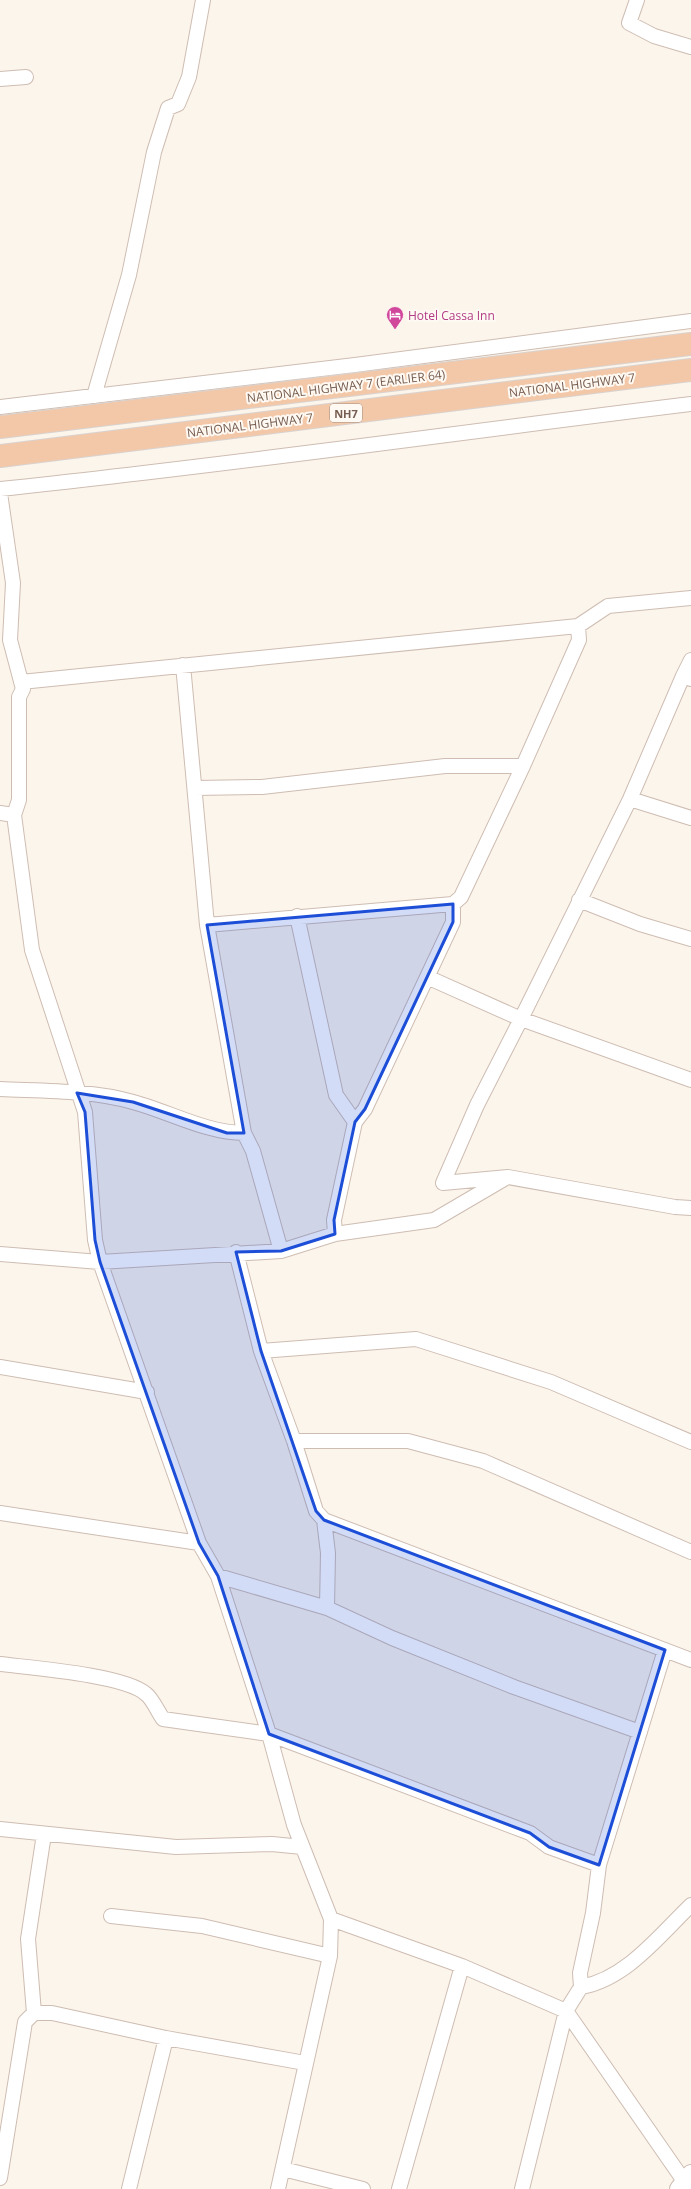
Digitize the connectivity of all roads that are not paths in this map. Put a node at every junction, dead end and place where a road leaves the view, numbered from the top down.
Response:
1 (203, 0) edge
2 (637, 0) edge
3 (691, 47) edge
4 (26, 77) dead end
5 (0, 79) edge
6 (691, 321) edge
7 (691, 344) edge
8 (691, 370) edge
9 (94, 396) junction
10 (691, 404) edge
11 (0, 407) edge
12 (0, 427) edge
13 (0, 456) edge
14 (0, 489) edge
15 (0, 493) edge
16 (691, 598) edge
17 (578, 626) junction
18 (6, 630) edge
19 (691, 660) edge
20 (183, 665) junction
21 (687, 678) edge
22 (22, 682) junction
23 (523, 766) junction
24 (195, 788) junction
25 (630, 798) junction
26 (0, 813) edge
27 (14, 815) junction
28 (691, 818) edge
29 (579, 900) junction
30 (453, 904) junction
31 (298, 916) junction
32 (207, 925) junction
33 (691, 940) edge
34 (427, 977) junction
35 (521, 1019) junction
36 (691, 1080) edge
37 (0, 1089) edge
38 (77, 1093) junction
39 (355, 1122) junction
40 (244, 1133) junction
41 (508, 1177) junction
42 (691, 1208) edge
43 (335, 1234) junction
44 (281, 1251) junction
45 (236, 1252) junction
46 (0, 1254) edge
47 (100, 1262) junction
48 (261, 1351) junction
49 (0, 1367) edge
50 (147, 1392) junction
51 (294, 1441) junction
52 (691, 1442) edge
53 (0, 1513) edge
54 (324, 1520) junction
55 (199, 1543) junction
56 (691, 1552) edge
57 (218, 1576) junction
58 (327, 1608) junction
59 (665, 1650) junction
60 (691, 1660) edge
61 (0, 1664) edge
62 (640, 1732) junction
63 (269, 1734) junction
64 (0, 1829) edge
65 (44, 1834) junction
66 (302, 1847) junction
67 (599, 1865) junction
68 (691, 1905) edge
69 (110, 1916) dead end
70 (331, 1919) junction
71 (330, 1956) junction
72 (462, 1966) junction
73 (581, 1987) junction
74 (566, 2011) junction
75 (34, 2013) junction
76 (166, 2038) junction
77 (305, 2063) junction
78 (283, 2169) junction
79 (0, 2178) edge
80 (685, 2181) edge
81 (129, 2189) edge
82 (278, 2189) edge
83 (363, 2189) edge
84 (399, 2189) edge
85 (522, 2189) edge

1 - 9 street
2 - 3 street
4 - 5 street
6 - 9 street
7 - 12 highway, NATIONAL HIGHWAY 7 (EARLIER 64) / NH7
8 - 13 highway, NATIONAL HIGHWAY 7 / NH7
9 - 11 street
10 - 14 street
15 - 18 street
16 - 17 street
17 - 20 street
17 - 23 street
18 - 22 street
19 - 21 street
20 - 22 street
20 - 24 street
21 - 25 street
22 - 27 street
23 - 24 street
23 - 30 street
24 - 32 street
25 - 28 street
25 - 29 street
26 - 27 street
27 - 38 street
29 - 33 street
29 - 35 street
30 - 31 street
30 - 34 street
31 - 32 street
31 - 39 street
32 - 40 street
34 - 35 street
34 - 39 street
35 - 36 street
35 - 41 street
37 - 38 street
38 - 40 street
38 - 47 street
39 - 43 street
40 - 44 street
41 - 42 street
41 - 43 street
43 - 44 street
44 - 45 street
45 - 47 street
45 - 48 street
46 - 47 street
47 - 50 street
48 - 51 street
48 - 52 street
49 - 50 street
50 - 55 street
51 - 54 street
51 - 56 street
53 - 55 street
54 - 58 street
54 - 59 street
55 - 57 street
57 - 58 street
57 - 63 street
58 - 62 street
59 - 60 street
59 - 62 street
61 - 63 street
62 - 67 street
63 - 66 street
63 - 67 street
64 - 65 street
65 - 66 street
65 - 75 street
66 - 70 street
67 - 73 street
68 - 73 street
69 - 71 street
70 - 71 street
70 - 72 street
71 - 77 street
72 - 74 street
72 - 84 street
73 - 74 street
74 - 80 street
74 - 85 street
75 - 76 street
75 - 79 street
76 - 77 street
76 - 81 street
77 - 78 street
78 - 82 street
78 - 83 street

